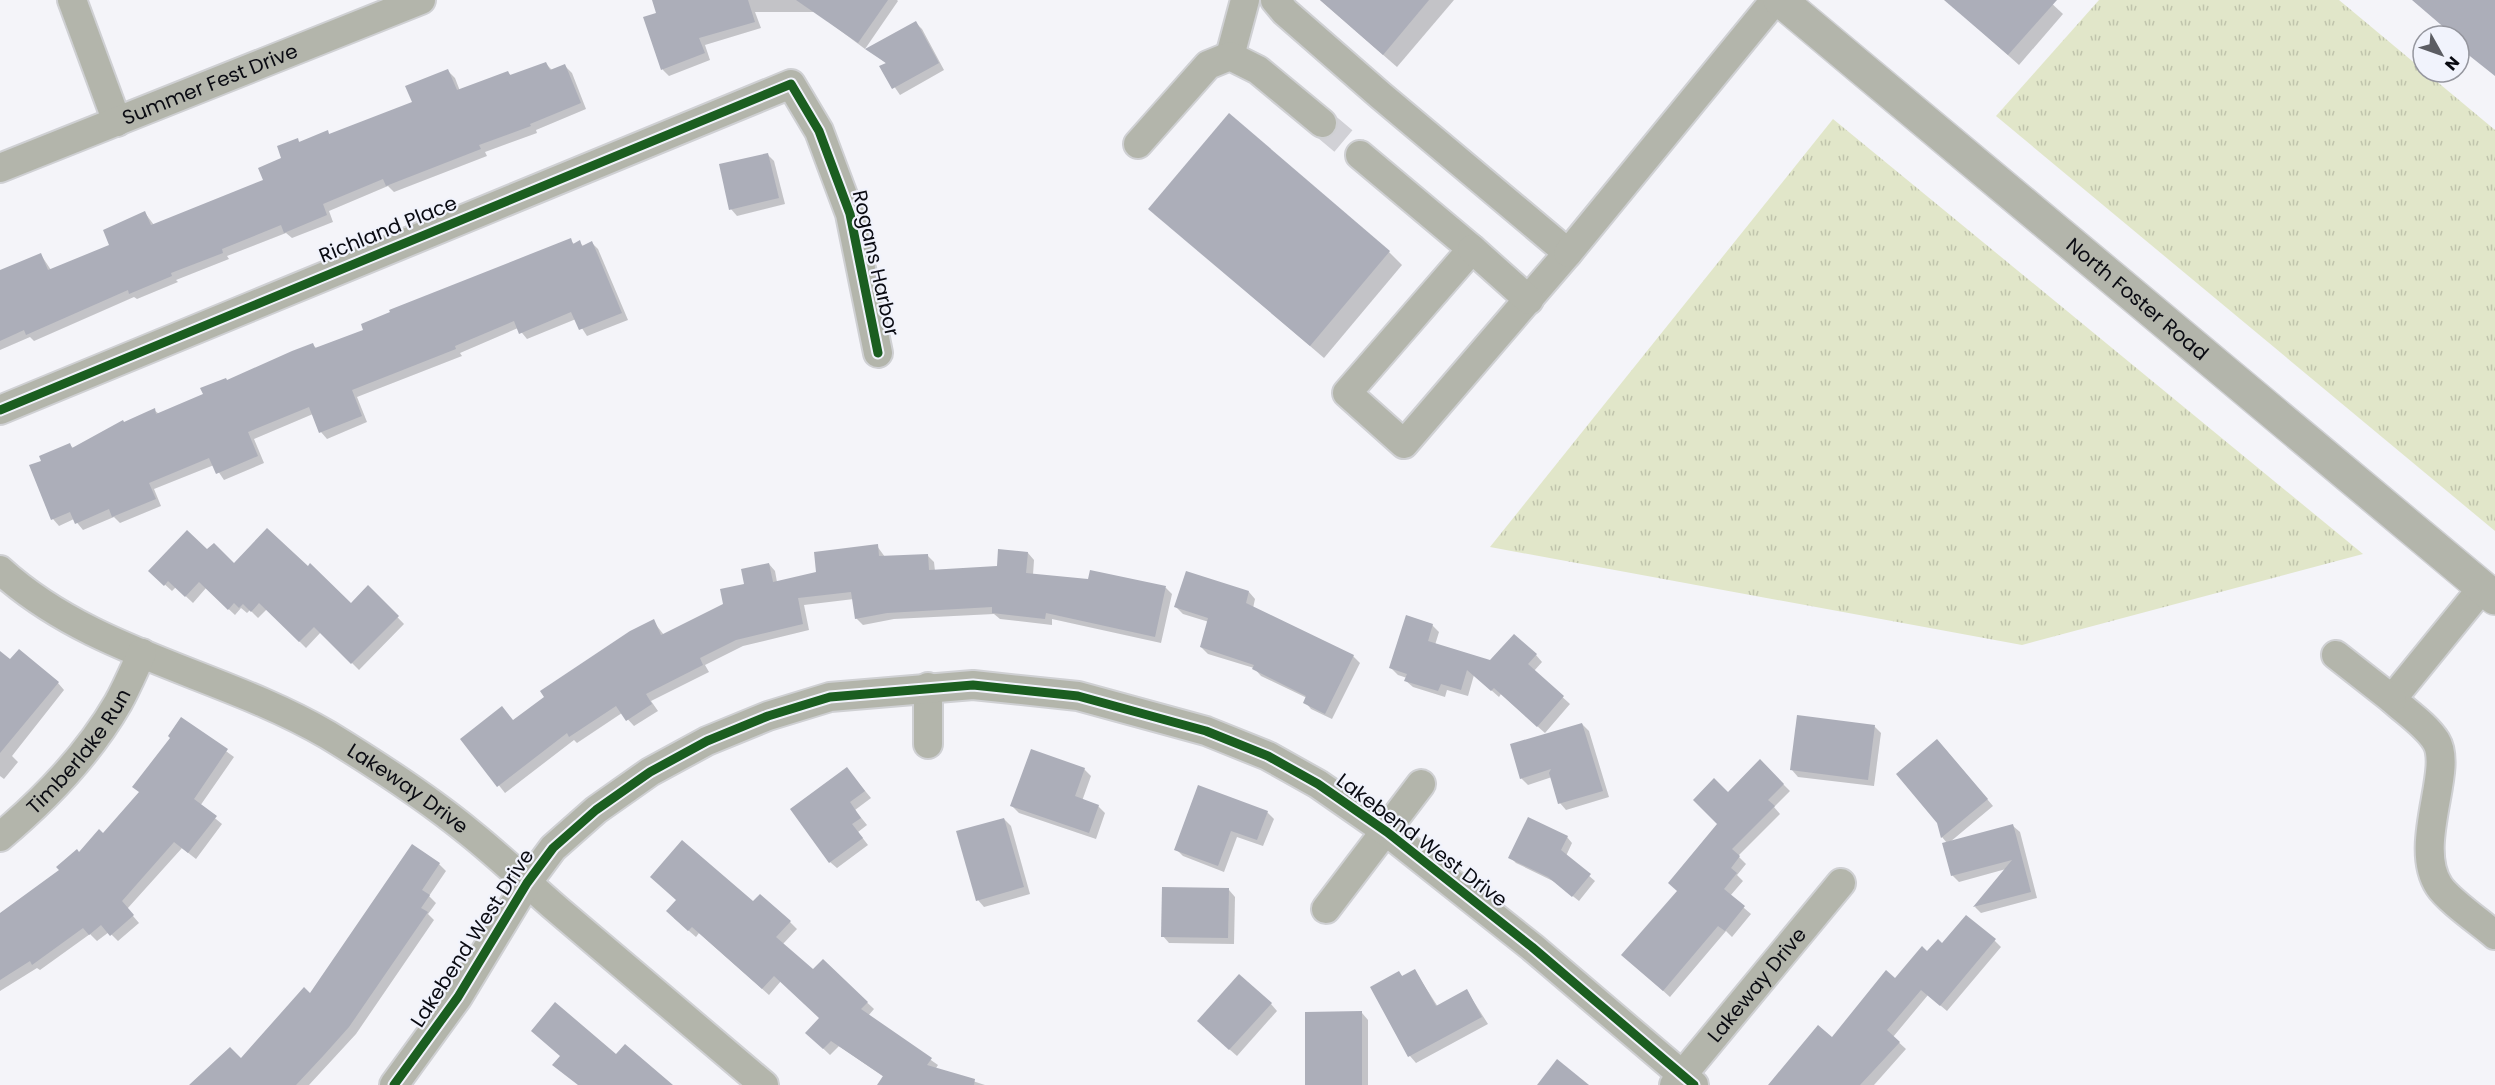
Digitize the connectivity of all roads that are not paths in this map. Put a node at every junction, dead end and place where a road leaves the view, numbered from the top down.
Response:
1 (72, 0) edge
2 (1245, 0) edge
3 (1275, 0) edge
4 (1774, 0) edge
5 (1780, 0) edge
6 (410, 2) edge
7 (1230, 57) junction
8 (791, 84) joint
9 (117, 122) junction
10 (1322, 123) tunnel mouth
11 (1138, 144) dead end
12 (1360, 155) tunnel mouth
13 (0, 168) edge
14 (1472, 249) junction
15 (1568, 253) junction
16 (1528, 300) junction
17 (878, 353) dead end
18 (0, 410) edge
19 (0, 570) edge
20 (2489, 592) edge
21 (142, 653) junction
22 (2336, 655) dead end
23 (928, 687) junction
24 (2392, 699) junction
25 (928, 744) dead end
26 (1421, 784) dead end
27 (1387, 832) junction
28 (0, 837) edge
29 (527, 883) junction
30 (1841, 883) dead end
31 (1326, 909) dead end
32 (2495, 935) edge
33 (1683, 1082) edge
34 (394, 1085) edge
35 (764, 1085) edge

1 - 9 street
2 - 7 street
3 - 15 street
4 - 15 street
5 - 20 main road, North Foster Road
6 - 9 street, Summer Fest Drive
7 - 10 street
7 - 11 street
8 - 17 street, Rogans Harbor
8 - 18 street, Richland Place
9 - 13 street, Summer Fest Drive
12 - 14 street
14 - 16 street
14 - 16 street
15 - 16 street
19 - 21 street, Lakeway Drive
20 - 24 street
21 - 28 street, Timberlake Run
21 - 29 street, Lakeway Drive
22 - 24 street
23 - 25 street
23 - 27 street, Lakebend West Drive
23 - 29 street, Lakebend West Drive
24 - 32 street
26 - 27 street
27 - 31 street
27 - 33 street, Lakebend West Drive
29 - 34 street, Lakebend West Drive
29 - 35 street, Lakeway Drive
30 - 33 street, Lakeway Drive

